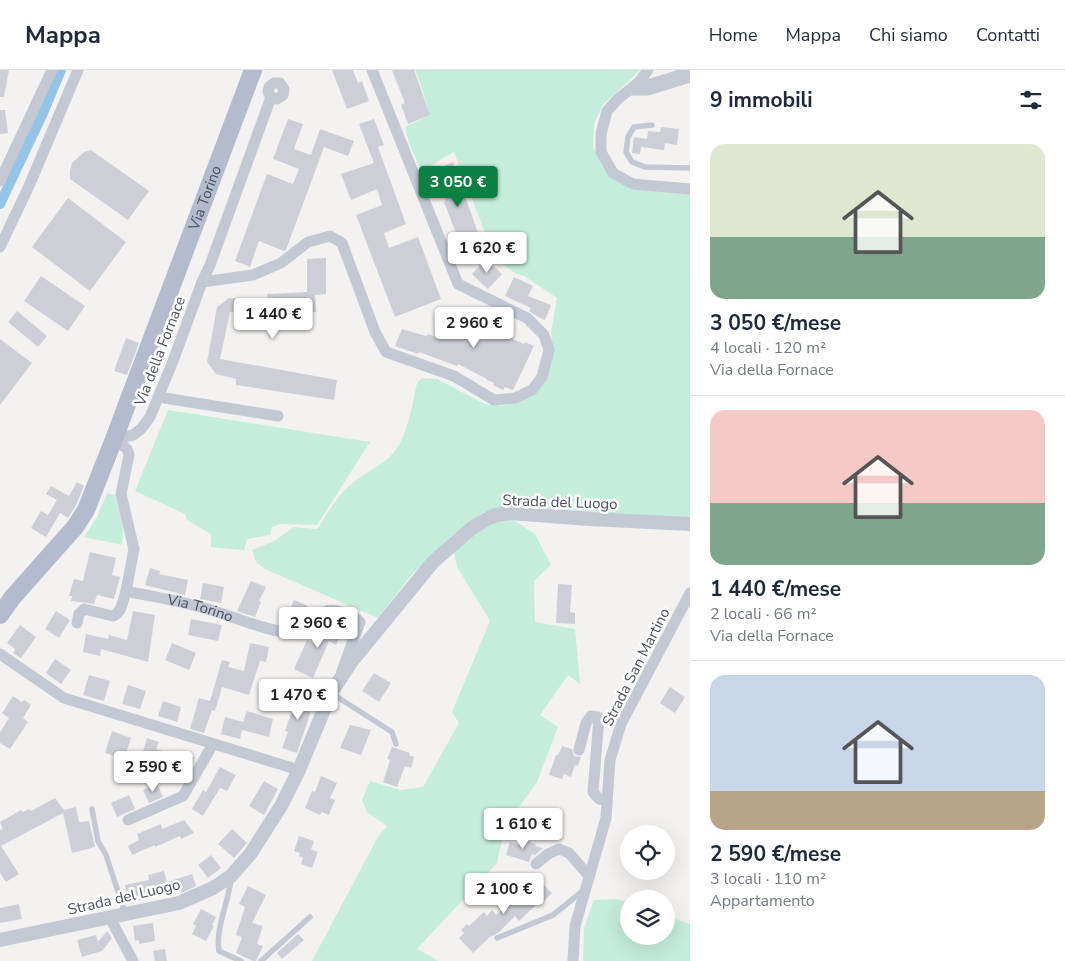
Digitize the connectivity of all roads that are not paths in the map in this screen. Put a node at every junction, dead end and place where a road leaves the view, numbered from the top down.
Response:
1 (52, 70) edge
2 (78, 70) edge
3 (253, 70) edge
4 (372, 70) edge
5 (648, 70) edge
6 (688, 70) edge
7 (690, 77) edge
8 (638, 82) junction
9 (630, 90) junction
10 (271, 97) dead end
11 (652, 125) dead end
12 (690, 168) edge
13 (0, 181) edge
14 (690, 189) edge
15 (0, 247) edge
16 (202, 282) junction
17 (158, 397) junction
18 (278, 416) dead end
19 (114, 439) junction
20 (690, 524) edge
21 (126, 591) junction
22 (690, 593) edge
23 (0, 615) edge
24 (77, 623) dead end
25 (0, 654) edge
26 (338, 680) junction
27 (331, 693) junction
28 (212, 744) junction
29 (396, 744) dead end
30 (579, 750) dead end
31 (299, 770) junction
32 (606, 800) junction
33 (92, 809) dead end
34 (128, 820) dead end
35 (536, 864) dead end
36 (231, 876) junction
37 (589, 876) junction
38 (585, 888) junction
39 (126, 915) junction
40 (310, 917) dead end
41 (110, 918) junction
42 (497, 938) dead end
43 (0, 940) edge
44 (133, 961) edge
45 (241, 961) edge
46 (261, 961) edge
47 (573, 961) edge

1 - 13 street
2 - 15 street
3 - 19 main road, Via Torino
4 - 16 street, Via della Fornace
5 - 8 street
6 - 8 lane
7 - 9 street
8 - 9 street
9 - 14 street
10 - 16 street, Via della Fornace
11 - 12 lane
16 - 17 street, Via della Fornace
17 - 18 street
17 - 19 street, Via della Fornace
19 - 21 street
19 - 23 main road, Via Torino
20 - 26 street, Strada del Luogo
21 - 24 street
21 - 26 street, Via Torino
22 - 32 street, Strada San Martino
25 - 28 street
26 - 27 street, Strada del Luogo
27 - 29 lane
27 - 31 street, Strada del Luogo
28 - 31 street
28 - 34 street
30 - 32 street
31 - 36 street, Strada del Luogo
32 - 37 street, Strada San Martino
33 - 39 lane
35 - 37 street
36 - 39 street, Strada del Luogo
36 - 45 lane
37 - 38 street, Strada San Martino
38 - 42 lane
38 - 47 street, Strada San Martino
39 - 41 street, Strada del Luogo
40 - 46 lane
41 - 43 street, Strada del Luogo
41 - 44 street

